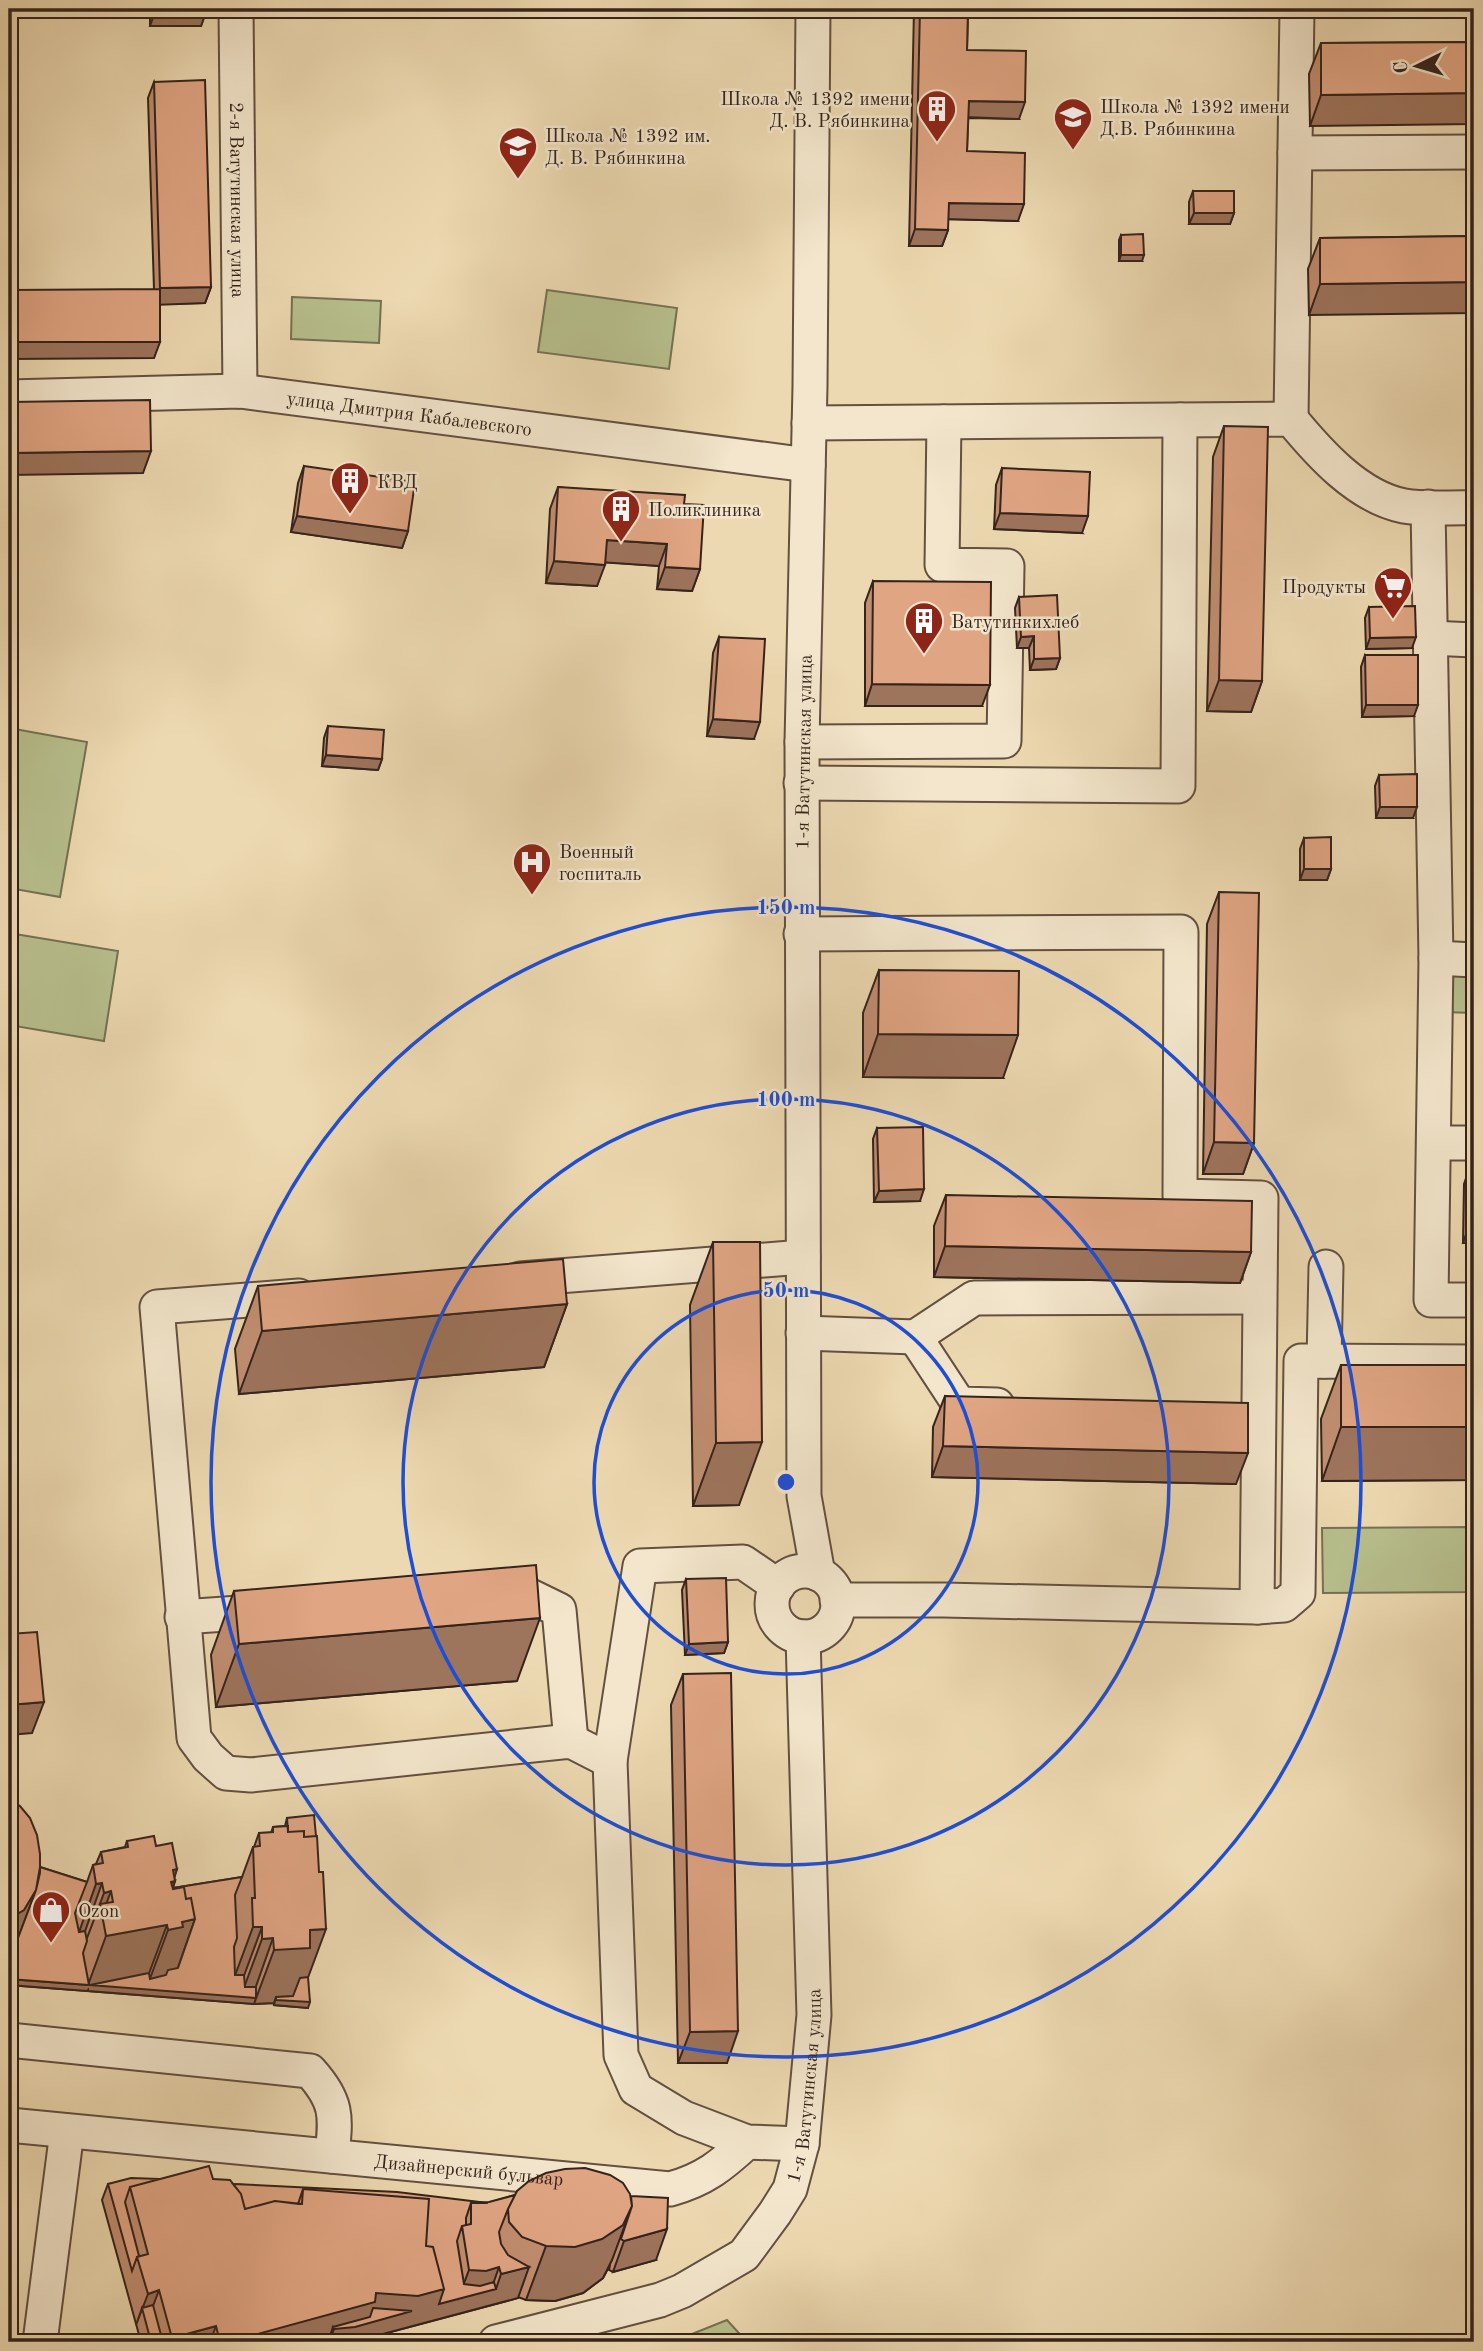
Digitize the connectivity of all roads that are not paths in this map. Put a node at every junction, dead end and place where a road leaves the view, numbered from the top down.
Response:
1 (236, 9) edge
2 (813, 9) edge
3 (1297, 9) edge
4 (1474, 152) edge
5 (1295, 153) junction
6 (240, 391) junction
7 (9, 397) edge
8 (1291, 419) junction
9 (1180, 420) junction
10 (944, 422) junction
11 (809, 423) junction
12 (808, 466) junction
13 (1428, 507) junction
14 (1474, 508) edge
15 (1430, 638) junction
16 (1474, 640) edge
17 (802, 742) junction
18 (802, 783) junction
19 (801, 934) junction
20 (1436, 958) junction
21 (1474, 960) edge
22 (1434, 1143) junction
23 (1474, 1143) edge
24 (803, 1257) junction
25 (1326, 1267) dead end
26 (486, 1281) edge
27 (334, 1293) edge
28 (1259, 1297) junction
29 (1474, 1300) edge
30 (803, 1333) junction
31 (915, 1337) junction
32 (1324, 1361) junction
33 (1474, 1362) edge
34 (1027, 1405) edge
35 (804, 1496) junction
36 (818, 1574) junction
37 (781, 1582) junction
38 (466, 1596) edge
39 (837, 1600) junction
40 (1257, 1607) junction
41 (304, 1608) edge
42 (182, 1617) junction
43 (803, 1637) junction
44 (571, 1741) junction
45 (610, 1761) junction
46 (9, 2040) edge
47 (9, 2125) edge
48 (67, 2131) junction
49 (747, 2141) junction
50 (802, 2144) junction
51 (332, 2157) junction
52 (40, 2342) edge
53 (496, 2342) edge

1 - 6 street, 2-я Ватутинская улица
2 - 11 street, 1-я Ватутинская улица
3 - 5 street
4 - 5 street
5 - 8 street
6 - 7 street, улица Дмитрия Кабалевского
6 - 12 street, улица Дмитрия Кабалевского
8 - 9 street
8 - 13 street
9 - 10 street
9 - 18 street
10 - 11 street
10 - 17 street
11 - 12 street, 1-я Ватутинская улица
12 - 17 street, 1-я Ватутинская улица
13 - 14 street
13 - 15 street
15 - 16 street
15 - 20 street
17 - 18 street, 1-я Ватутинская улица
18 - 19 street, 1-я Ватутинская улица
19 - 24 street, 1-я Ватутинская улица
19 - 28 street
20 - 21 street
20 - 22 street
22 - 23 street
22 - 29 street
24 - 26 street
24 - 30 street, 1-я Ватутинская улица
25 - 32 street
27 - 42 street
28 - 31 street
28 - 40 street
30 - 31 street
30 - 35 street, 1-я Ватутинская улица
31 - 34 street
32 - 33 street
32 - 40 street
35 - 36 street, 1-я Ватутинская улица
35 - 37 street, 1-я Ватутинская улица
36 - 37 street
36 - 39 street
37 - 43 street
37 - 45 street
38 - 44 street
39 - 40 street
39 - 43 street
41 - 42 street
42 - 44 street
43 - 50 street, 1-я Ватутинская улица
44 - 45 street
45 - 49 street
46 - 51 street
47 - 48 street, Дизайнерский бульвар
48 - 51 street, Дизайнерский бульвар
48 - 52 street
49 - 50 street
49 - 51 street, Дизайнерский бульвар
50 - 53 street, 1-я Ватутинская улица

